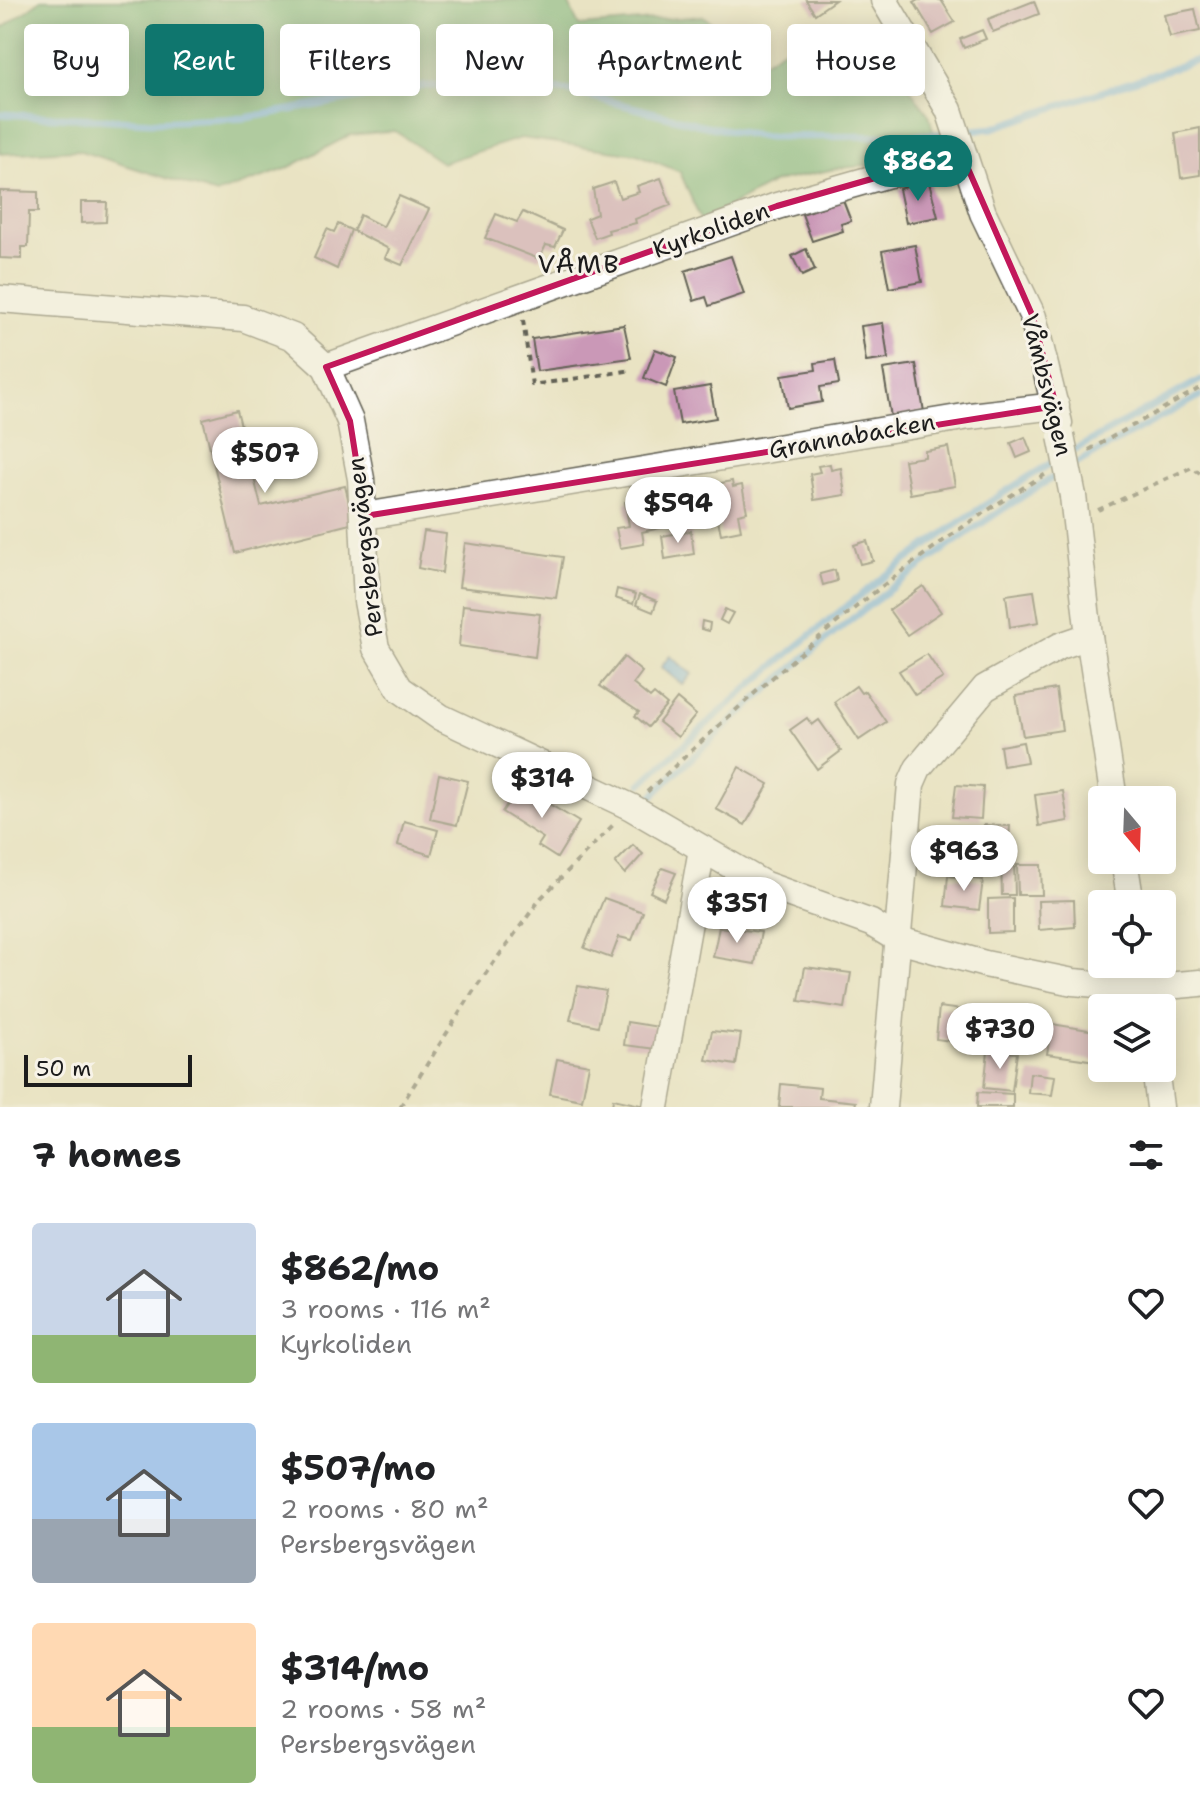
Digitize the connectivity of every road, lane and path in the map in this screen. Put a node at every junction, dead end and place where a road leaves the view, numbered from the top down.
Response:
1 (884, 0) edge
2 (964, 160) junction
3 (519, 298) junction
4 (0, 299) edge
5 (326, 367) junction
6 (633, 370) dead end
7 (1200, 388) edge
8 (1056, 406) junction
9 (1082, 454) dead end
10 (1056, 469) dead end
11 (1200, 473) edge
12 (1075, 508) junction
13 (365, 516) junction
14 (1089, 636) junction
15 (1112, 786) edge
16 (631, 807) junction
17 (702, 849) junction
18 (899, 940) junction
19 (1200, 983) edge
20 (1143, 987) edge
21 (1157, 1082) edge
22 (400, 1107) edge
23 (656, 1107) edge
24 (883, 1107) edge
25 (1160, 1107) edge

1 - 2 street, Våmbsvägen
2 - 3 street, Kyrkoliden
2 - 8 street, Våmbsvägen
3 - 5 street, Kyrkoliden
3 - 6 path
4 - 5 street, Persbergsvägen
5 - 13 street, Persbergsvägen
7 - 9 path
8 - 12 street, Våmbsvägen, bridge
8 - 13 street, Grannabacken
10 - 16 path
11 - 12 path
12 - 14 street, Våmbsvägen
13 - 16 street, Persbergsvägen
14 - 15 street, Våmbsvägen
14 - 18 street
16 - 17 street, Persbergsvägen
16 - 22 path
17 - 18 street, Persbergsvägen
17 - 23 street
18 - 20 street, Persbergsvägen
18 - 24 street
19 - 20 street, Persbergsvägen
21 - 25 street

